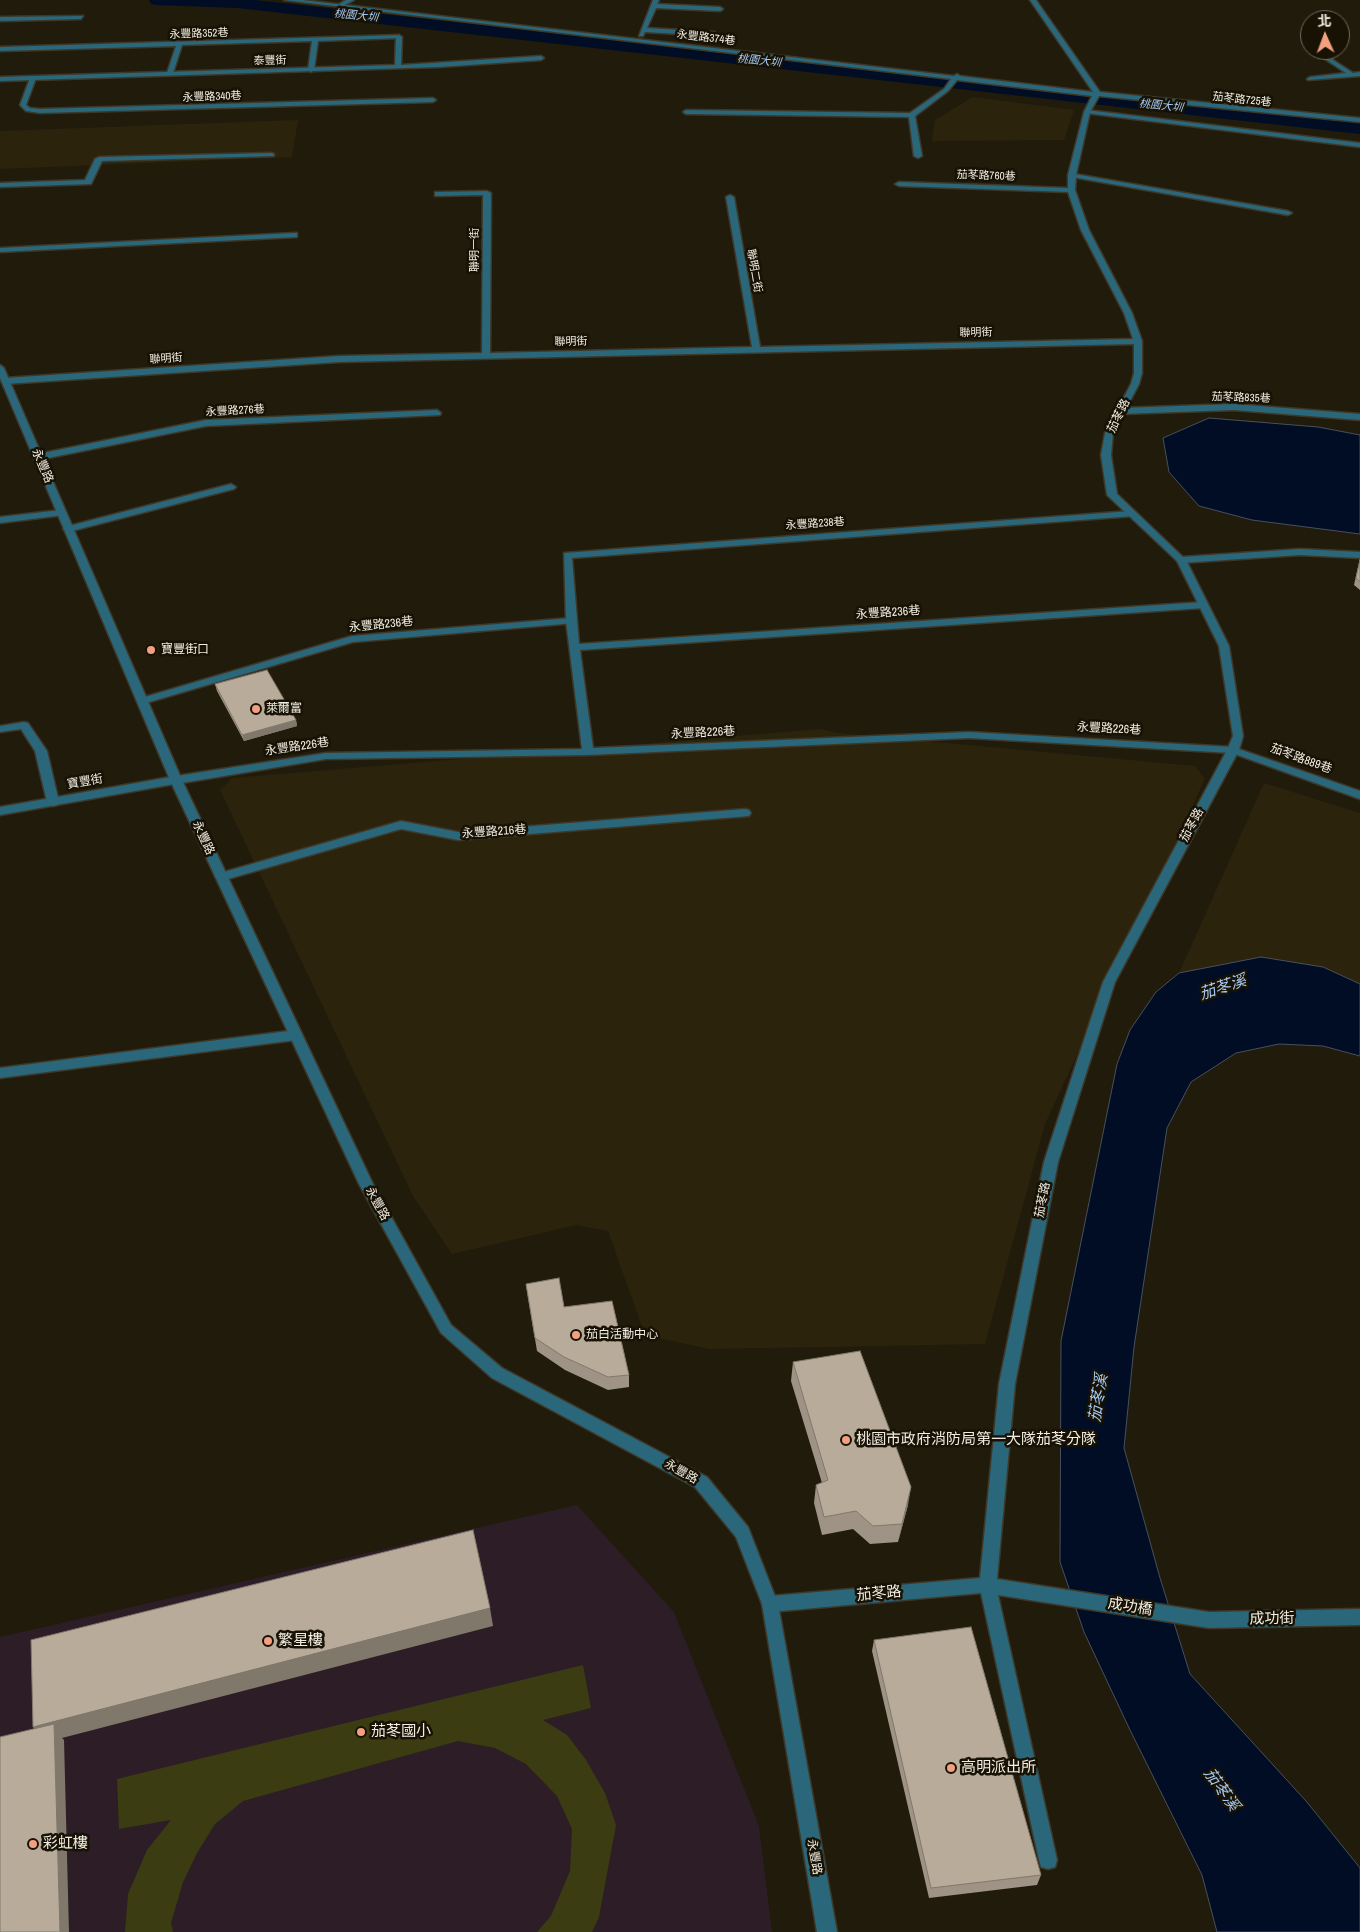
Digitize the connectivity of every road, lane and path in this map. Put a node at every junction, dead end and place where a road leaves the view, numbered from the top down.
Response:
1 (287, 0) edge
2 (352, 0) edge
3 (1033, 0) edge
4 (655, 3) edge
5 (339, 6) junction
6 (720, 8) dead end
7 (81, 17) dead end
8 (0, 19) edge
9 (644, 30) junction
10 (714, 34) dead end
11 (315, 40) junction
12 (639, 40) junction
13 (178, 45) junction
14 (0, 49) edge
15 (541, 58) dead end
16 (1330, 60) edge
17 (398, 66) junction
18 (311, 70) junction
19 (170, 73) junction
20 (1360, 74) edge
21 (1352, 75) junction
22 (33, 78) junction
23 (956, 78) junction
24 (0, 79) edge
25 (1310, 79) dead end
26 (1360, 80) edge
27 (1096, 95) junction
28 (1122, 97) joint
29 (433, 100) dead end
30 (1088, 110) junction
31 (686, 112) dead end
32 (912, 115) junction
33 (1360, 120) edge
34 (1360, 145) edge
35 (272, 155) dead end
36 (918, 156) dead end
37 (1072, 175) junction
38 (899, 184) dead end
39 (0, 185) edge
40 (1071, 190) junction
41 (438, 194) dead end
42 (730, 197) dead end
43 (1288, 213) dead end
44 (294, 235) dead end
45 (0, 250) edge
46 (1138, 341) junction
47 (756, 349) junction
48 (486, 356) junction
49 (2, 377) edge
50 (1121, 411) junction
51 (437, 414) dead end
52 (1360, 417) edge
53 (38, 457) junction
54 (231, 488) dead end
55 (61, 513) junction
56 (1131, 514) junction
57 (0, 520) edge
58 (68, 529) junction
59 (1360, 555) edge
60 (1181, 560) junction
61 (1203, 604) junction
62 (571, 621) junction
63 (574, 647) junction
64 (142, 701) junction
65 (0, 729) edge
66 (1233, 750) junction
67 (588, 752) junction
68 (176, 780) junction
69 (1360, 795) edge
70 (53, 802) junction
71 (0, 811) edge
72 (745, 813) dead end
73 (221, 877) junction
74 (296, 1035) junction
75 (0, 1073) edge
76 (988, 1585) junction
77 (1076, 1599) joint
78 (770, 1604) junction
79 (1184, 1616) joint
80 (1360, 1617) edge
81 (1048, 1860) dead end
82 (827, 1932) edge

1 - 5 street, 永豐路374巷
2 - 5 street
3 - 27 street
4 - 6 street
4 - 9 street
5 - 12 street, 永豐路374巷
7 - 8 street
9 - 10 street
9 - 12 street
11 - 13 street, 永豐路352巷
11 - 17 street, 永豐路352巷
11 - 18 street
12 - 23 street, 永豐路374巷
13 - 14 street, 永豐路352巷
13 - 19 street
15 - 17 street, 泰豐街
16 - 21 street
17 - 18 street, 泰豐街
18 - 19 street, 泰豐街
19 - 22 street, 泰豐街
20 - 21 street
21 - 25 street
21 - 26 street
22 - 24 street, 泰豐街
22 - 29 street, 永豐路340巷
23 - 27 street, 永豐路374巷
23 - 32 street
27 - 28 street, 永豐路374巷
27 - 30 street, 茄苳路
28 - 33 street, 茄苳路725巷
30 - 34 street
30 - 37 street, 茄苳路
31 - 32 street
32 - 36 street
35 - 39 street
37 - 40 street, 茄苳路
37 - 43 street
38 - 40 street, 茄苳路760巷
40 - 46 street, 茄苳路
41 - 48 street, 聯明一街
42 - 47 street, 聯明二街
44 - 45 street
46 - 47 street, 聯明街
46 - 50 street, 茄苳路
47 - 48 street, 聯明街
48 - 49 street, 聯明街
49 - 53 street, 永豐路
50 - 52 street, 茄苳路835巷
50 - 56 street, 茄苳路
51 - 53 street, 永豐路276巷
53 - 55 street, 永豐路
54 - 58 street
55 - 57 street
55 - 58 street, 永豐路
56 - 60 street, 茄苳路
56 - 62 street, 永豐路238巷
58 - 64 street, 永豐路
59 - 60 street
60 - 61 street, 茄苳路
61 - 63 street, 永豐路236巷
61 - 66 street, 茄苳路
62 - 63 street
62 - 64 street, 永豐路236巷
63 - 67 street
64 - 68 street, 永豐路
65 - 70 street
66 - 67 street, 永豐路226巷
66 - 69 street, 茄苳路889巷
66 - 76 street, 茄苳路
67 - 68 street, 永豐路226巷
68 - 70 street, 寶豐街
68 - 73 street, 永豐路
70 - 71 street, 寶豐街
72 - 73 street, 永豐路216巷
73 - 74 street, 永豐路
74 - 75 street
74 - 78 street, 永豐路
76 - 77 street, 茄苳路
76 - 78 street, 茄苳路
76 - 81 street
77 - 79 street, 成功橋
78 - 82 street, 永豐路
79 - 80 street, 成功街

